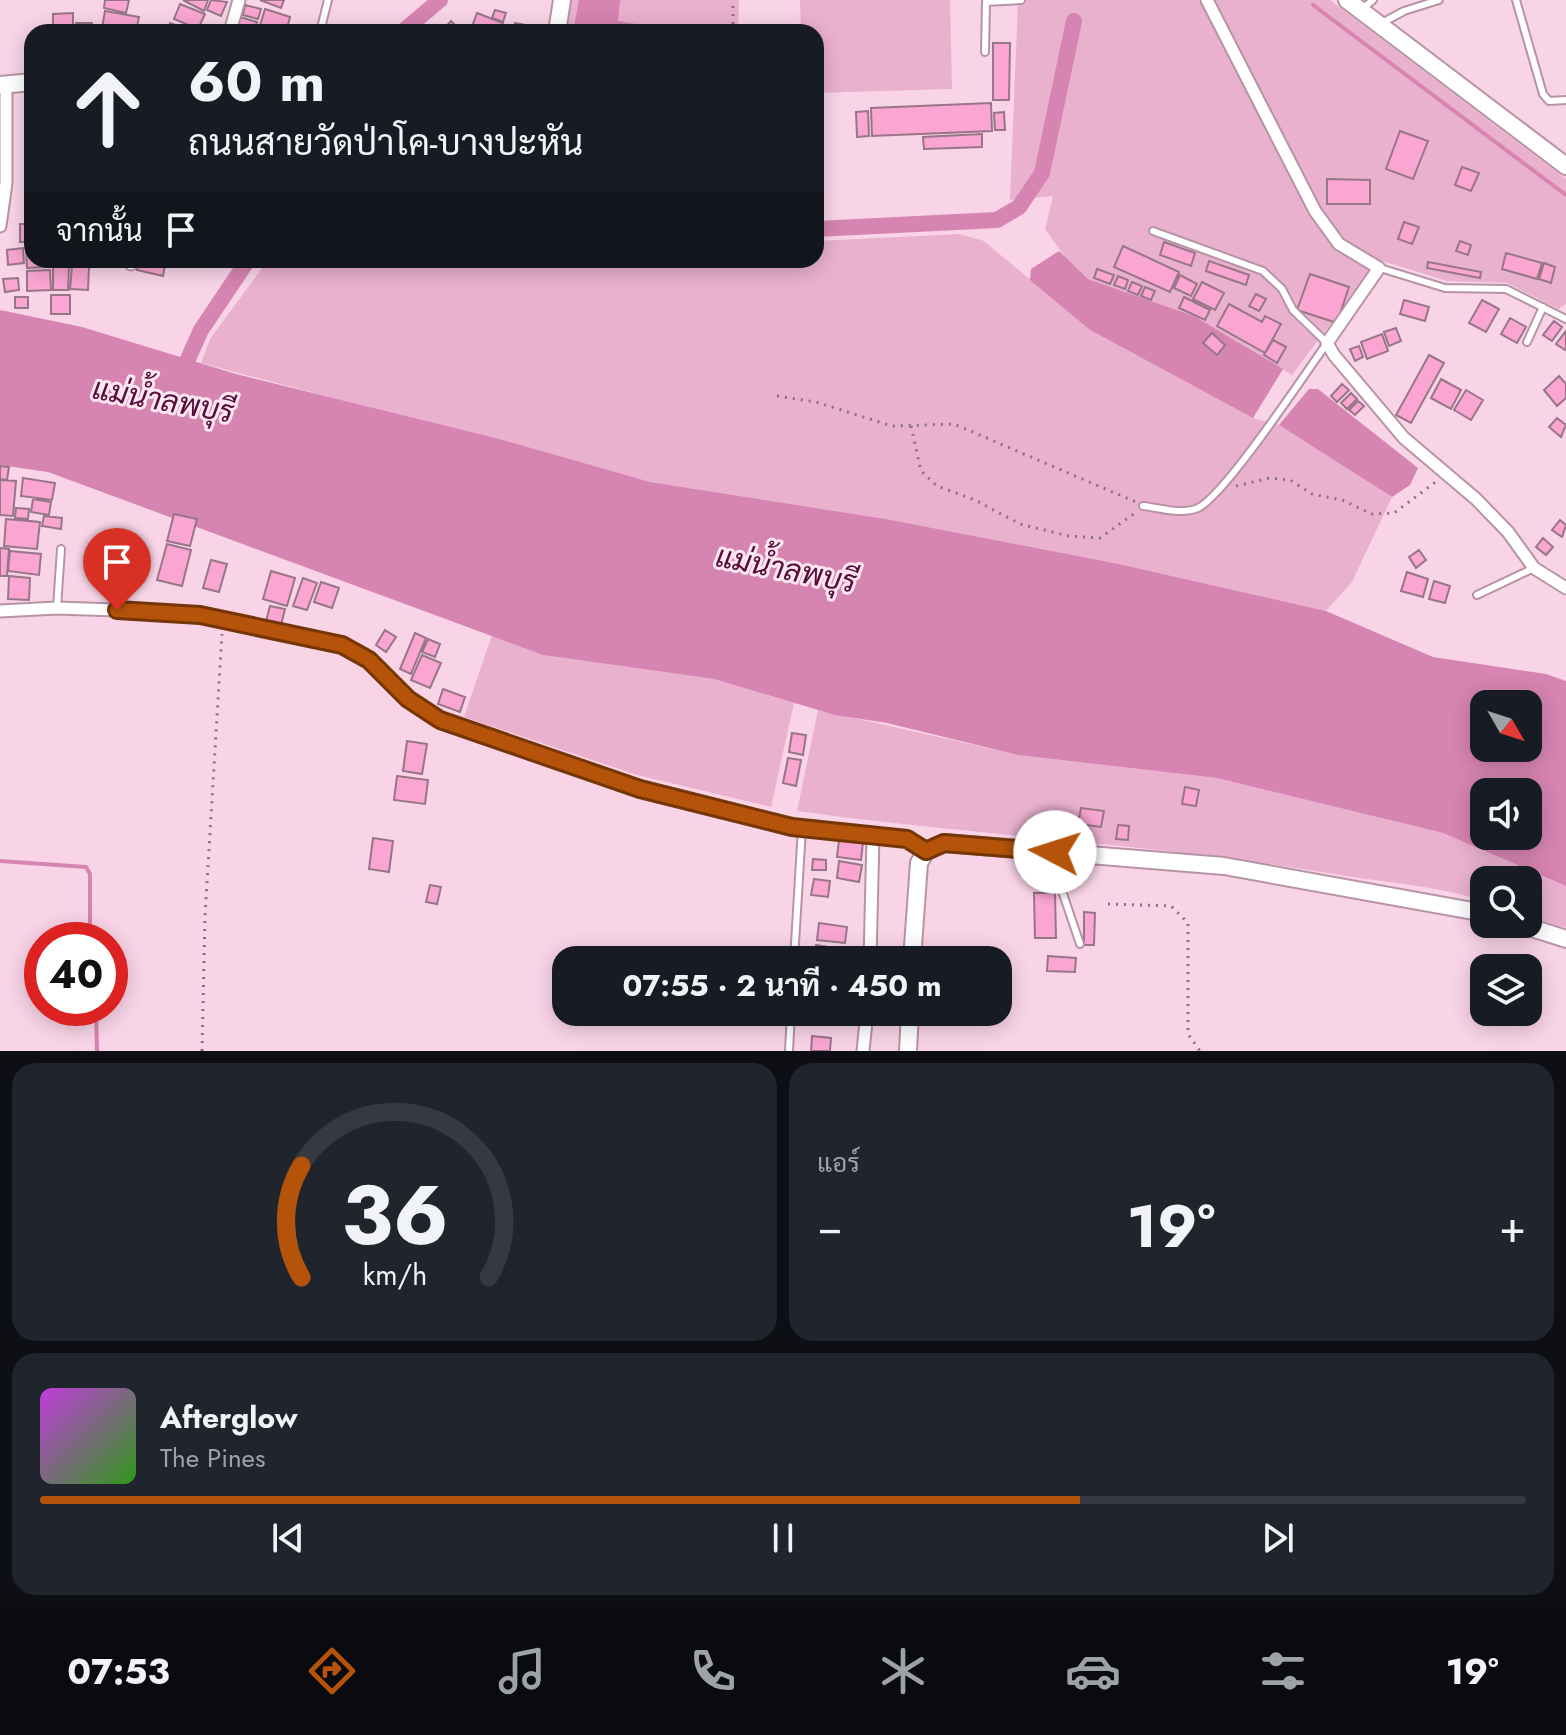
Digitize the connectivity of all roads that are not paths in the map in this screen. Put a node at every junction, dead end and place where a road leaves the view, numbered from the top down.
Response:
1 (239, 0) edge
2 (328, 0) edge
3 (562, 0) edge
4 (1021, 0) edge
5 (1207, 0) edge
6 (1347, 0) edge
7 (1439, 0) edge
8 (1516, 0) edge
9 (1367, 5) edge
10 (232, 24) edge
11 (322, 24) edge
12 (558, 24) edge
13 (1380, 24) junction
14 (985, 52) dead end
15 (24, 83) edge
16 (3, 85) edge
17 (1566, 100) edge
18 (1566, 166) edge
19 (0, 226) edge
20 (1153, 231) dead end
21 (1379, 268) junction
22 (1543, 307) junction
23 (1566, 318) edge
24 (1527, 342) dead end
25 (1327, 343) junction
26 (1143, 506) road end
27 (61, 549) dead end
28 (1534, 568) junction
29 (1566, 588) edge
30 (1477, 595) dead end
31 (57, 608) junction
32 (0, 611) edge
33 (802, 828) junction
34 (873, 836) junction
35 (926, 851) junction
36 (1055, 852) junction
37 (1470, 910) edge
38 (1542, 931) edge
39 (1566, 939) edge
40 (1080, 944) dead end
41 (795, 946) edge
42 (870, 946) edge
43 (913, 946) edge
44 (790, 1026) edge
45 (866, 1026) edge
46 (909, 1026) edge
47 (789, 1051) edge
48 (863, 1051) edge
49 (908, 1051) edge

1 - 10 street
2 - 11 lane
3 - 12 street
4 - 14 lane
5 - 21 street
6 - 9 street
7 - 13 lane
8 - 17 lane
9 - 13 street
13 - 18 street
15 - 16 street
16 - 19 street
20 - 25 lane
21 - 22 lane
21 - 25 street
22 - 23 lane
22 - 24 lane
25 - 26 lane
25 - 28 street
27 - 31 lane
28 - 29 street
28 - 30 lane
31 - 32 street
31 - 33 street
33 - 34 street
33 - 41 lane
34 - 35 street
34 - 42 street
35 - 36 street
35 - 43 street
36 - 37 street
36 - 40 lane
38 - 39 street
44 - 47 lane
45 - 48 street
46 - 49 street

